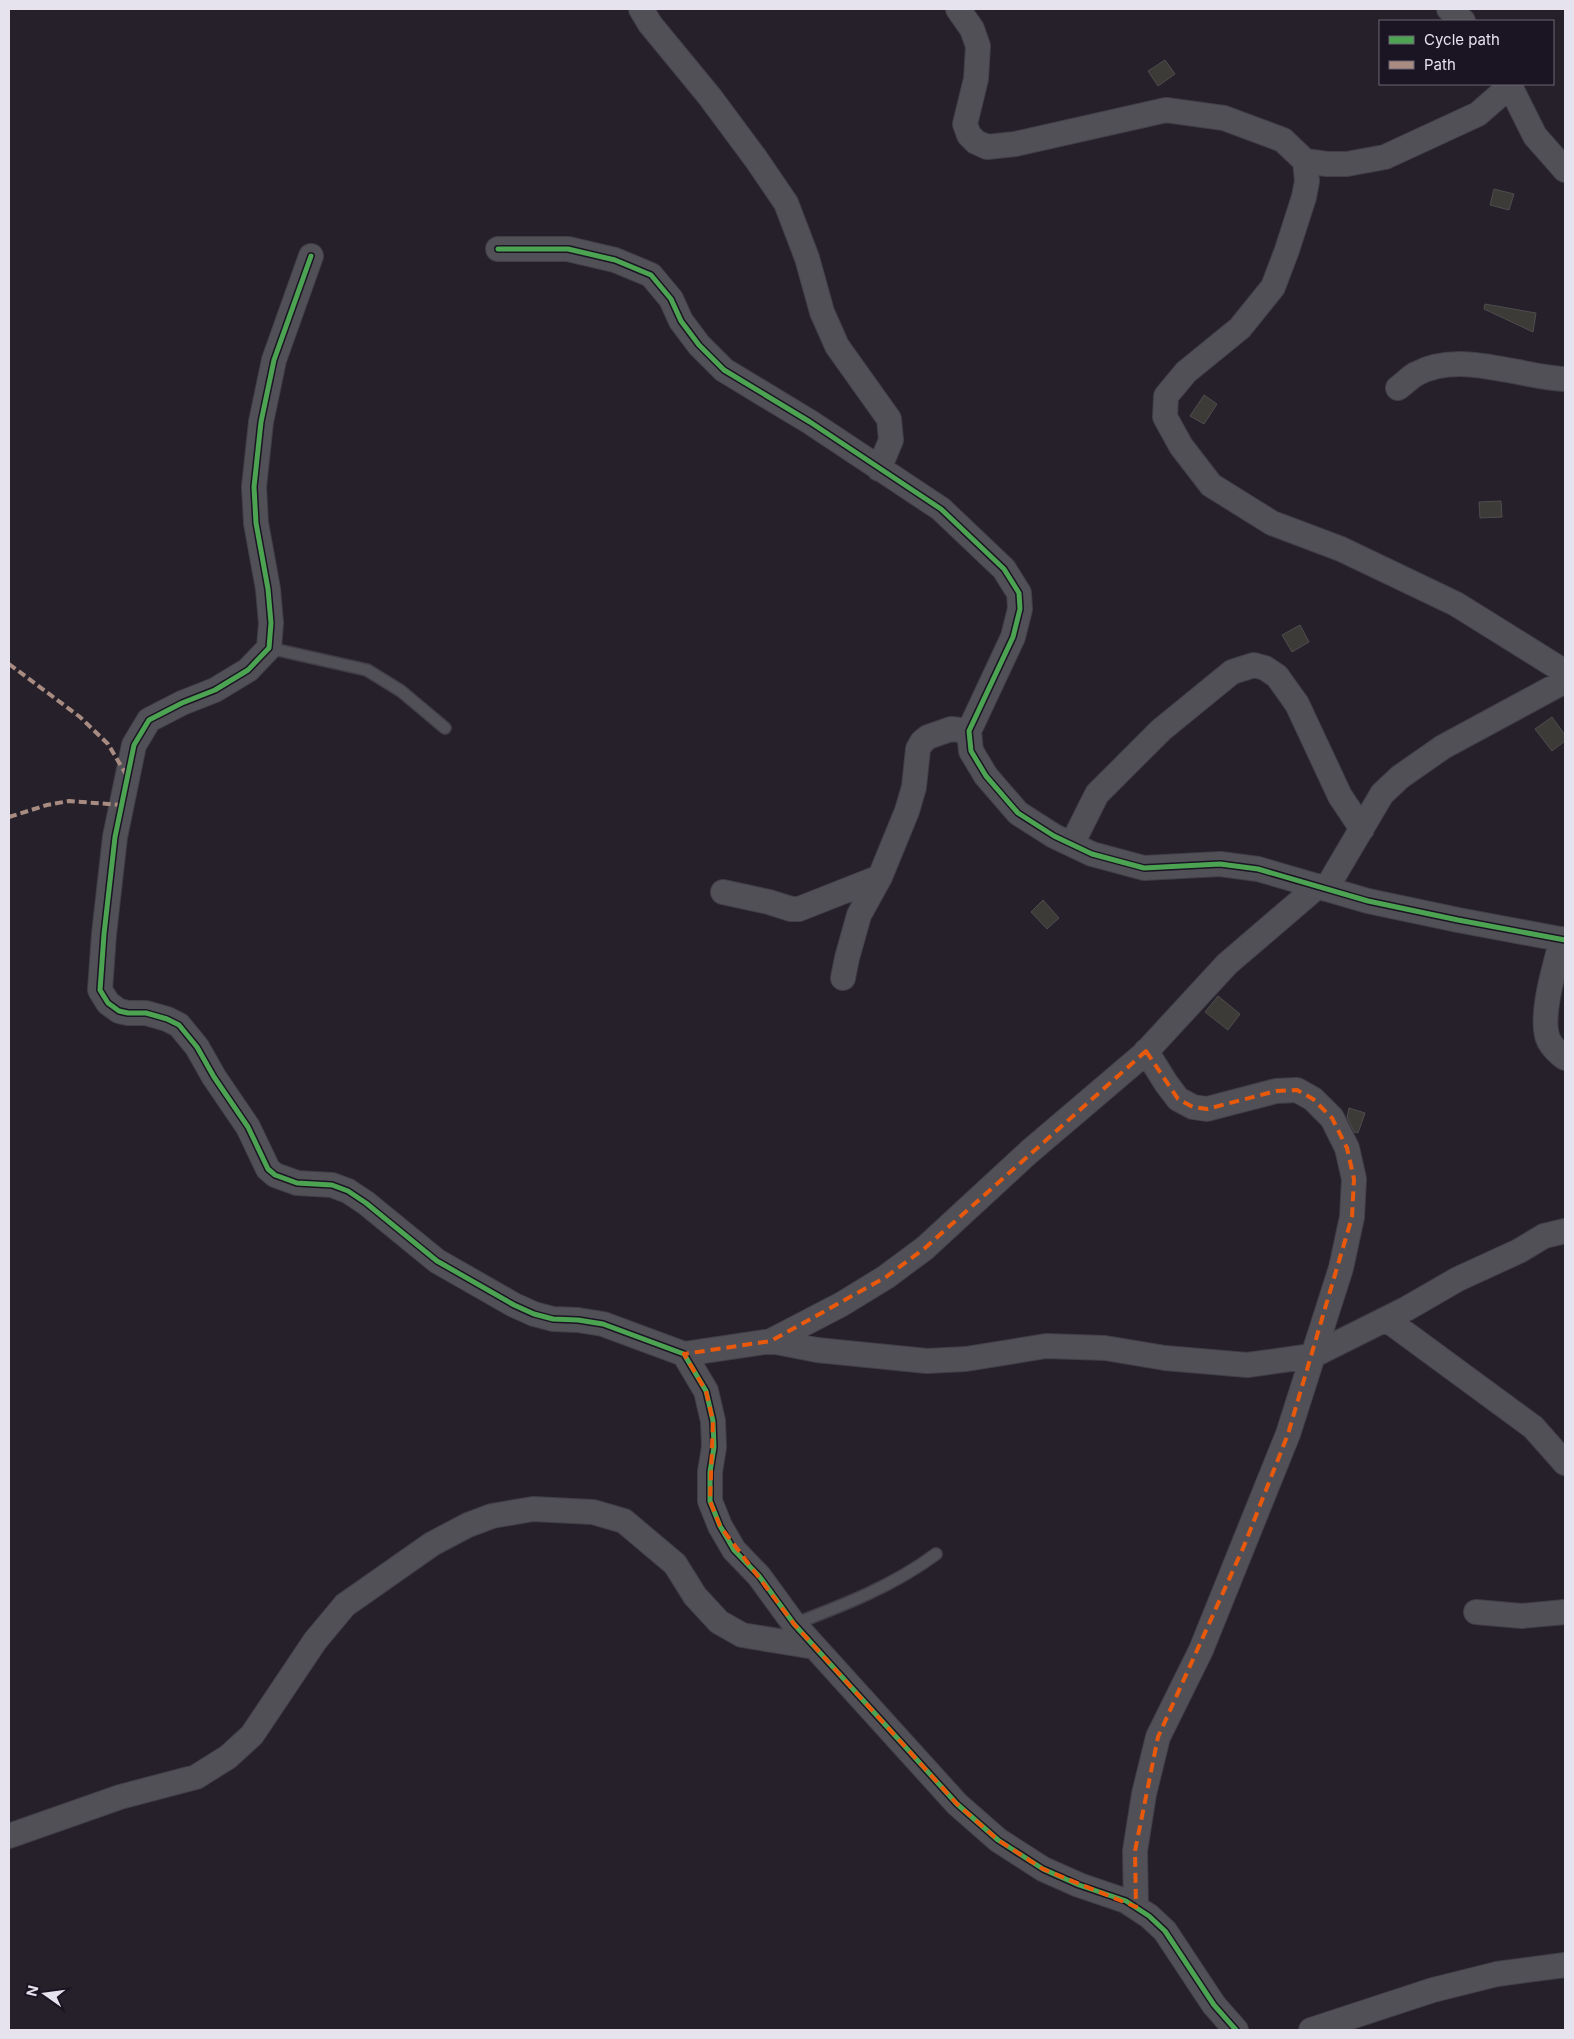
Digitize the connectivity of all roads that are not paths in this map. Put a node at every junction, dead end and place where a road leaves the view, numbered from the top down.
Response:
1 (641, 9) edge
2 (958, 9) edge
3 (1449, 9) edge
4 (1462, 20) edge
5 (1509, 85) edge
6 (1305, 161) junction
7 (1565, 170) edge
8 (498, 249) dead end
9 (312, 256) dead end
10 (1565, 379) edge
11 (1398, 388) dead end
12 (879, 469) junction
13 (269, 648) junction
14 (1565, 672) edge
15 (1565, 681) edge
16 (445, 728) dead end
17 (969, 731) junction
18 (1362, 829) junction
19 (1072, 844) junction
20 (880, 877) junction
21 (1322, 888) junction
22 (723, 892) dead end
23 (1563, 940) edge
24 (844, 978) dead end
25 (1146, 1051) junction
26 (1565, 1058) edge
27 (1565, 1231) edge
28 (1386, 1319) junction
29 (770, 1341) junction
30 (684, 1354) junction
31 (1312, 1356) junction
32 (1565, 1463) edge
33 (936, 1554) dead end
34 (1476, 1612) dead end
35 (1565, 1612) edge
36 (794, 1624) junction
37 (815, 1647) junction
38 (9, 1836) edge
39 (1136, 1907) junction
40 (1565, 1965) edge
41 (1236, 2030) edge
42 (1311, 2030) edge

1 - 12 street
2 - 6 street
3 - 4 street
5 - 6 street
5 - 7 street
6 - 14 street
8 - 12 street
9 - 13 street
10 - 11 street
12 - 17 street
13 - 16 lane
13 - 30 street
15 - 18 street
17 - 19 street
17 - 20 street
18 - 19 street
18 - 21 street
19 - 21 street
20 - 22 street
20 - 24 street
21 - 23 street
21 - 25 street
23 - 26 street
25 - 29 street
25 - 31 street
27 - 28 street
28 - 31 street
28 - 32 street
29 - 30 street
29 - 31 street
30 - 36 street
31 - 39 street
33 - 36 lane
34 - 35 street
36 - 37 street
37 - 38 street
37 - 39 street
39 - 41 street
40 - 42 street

